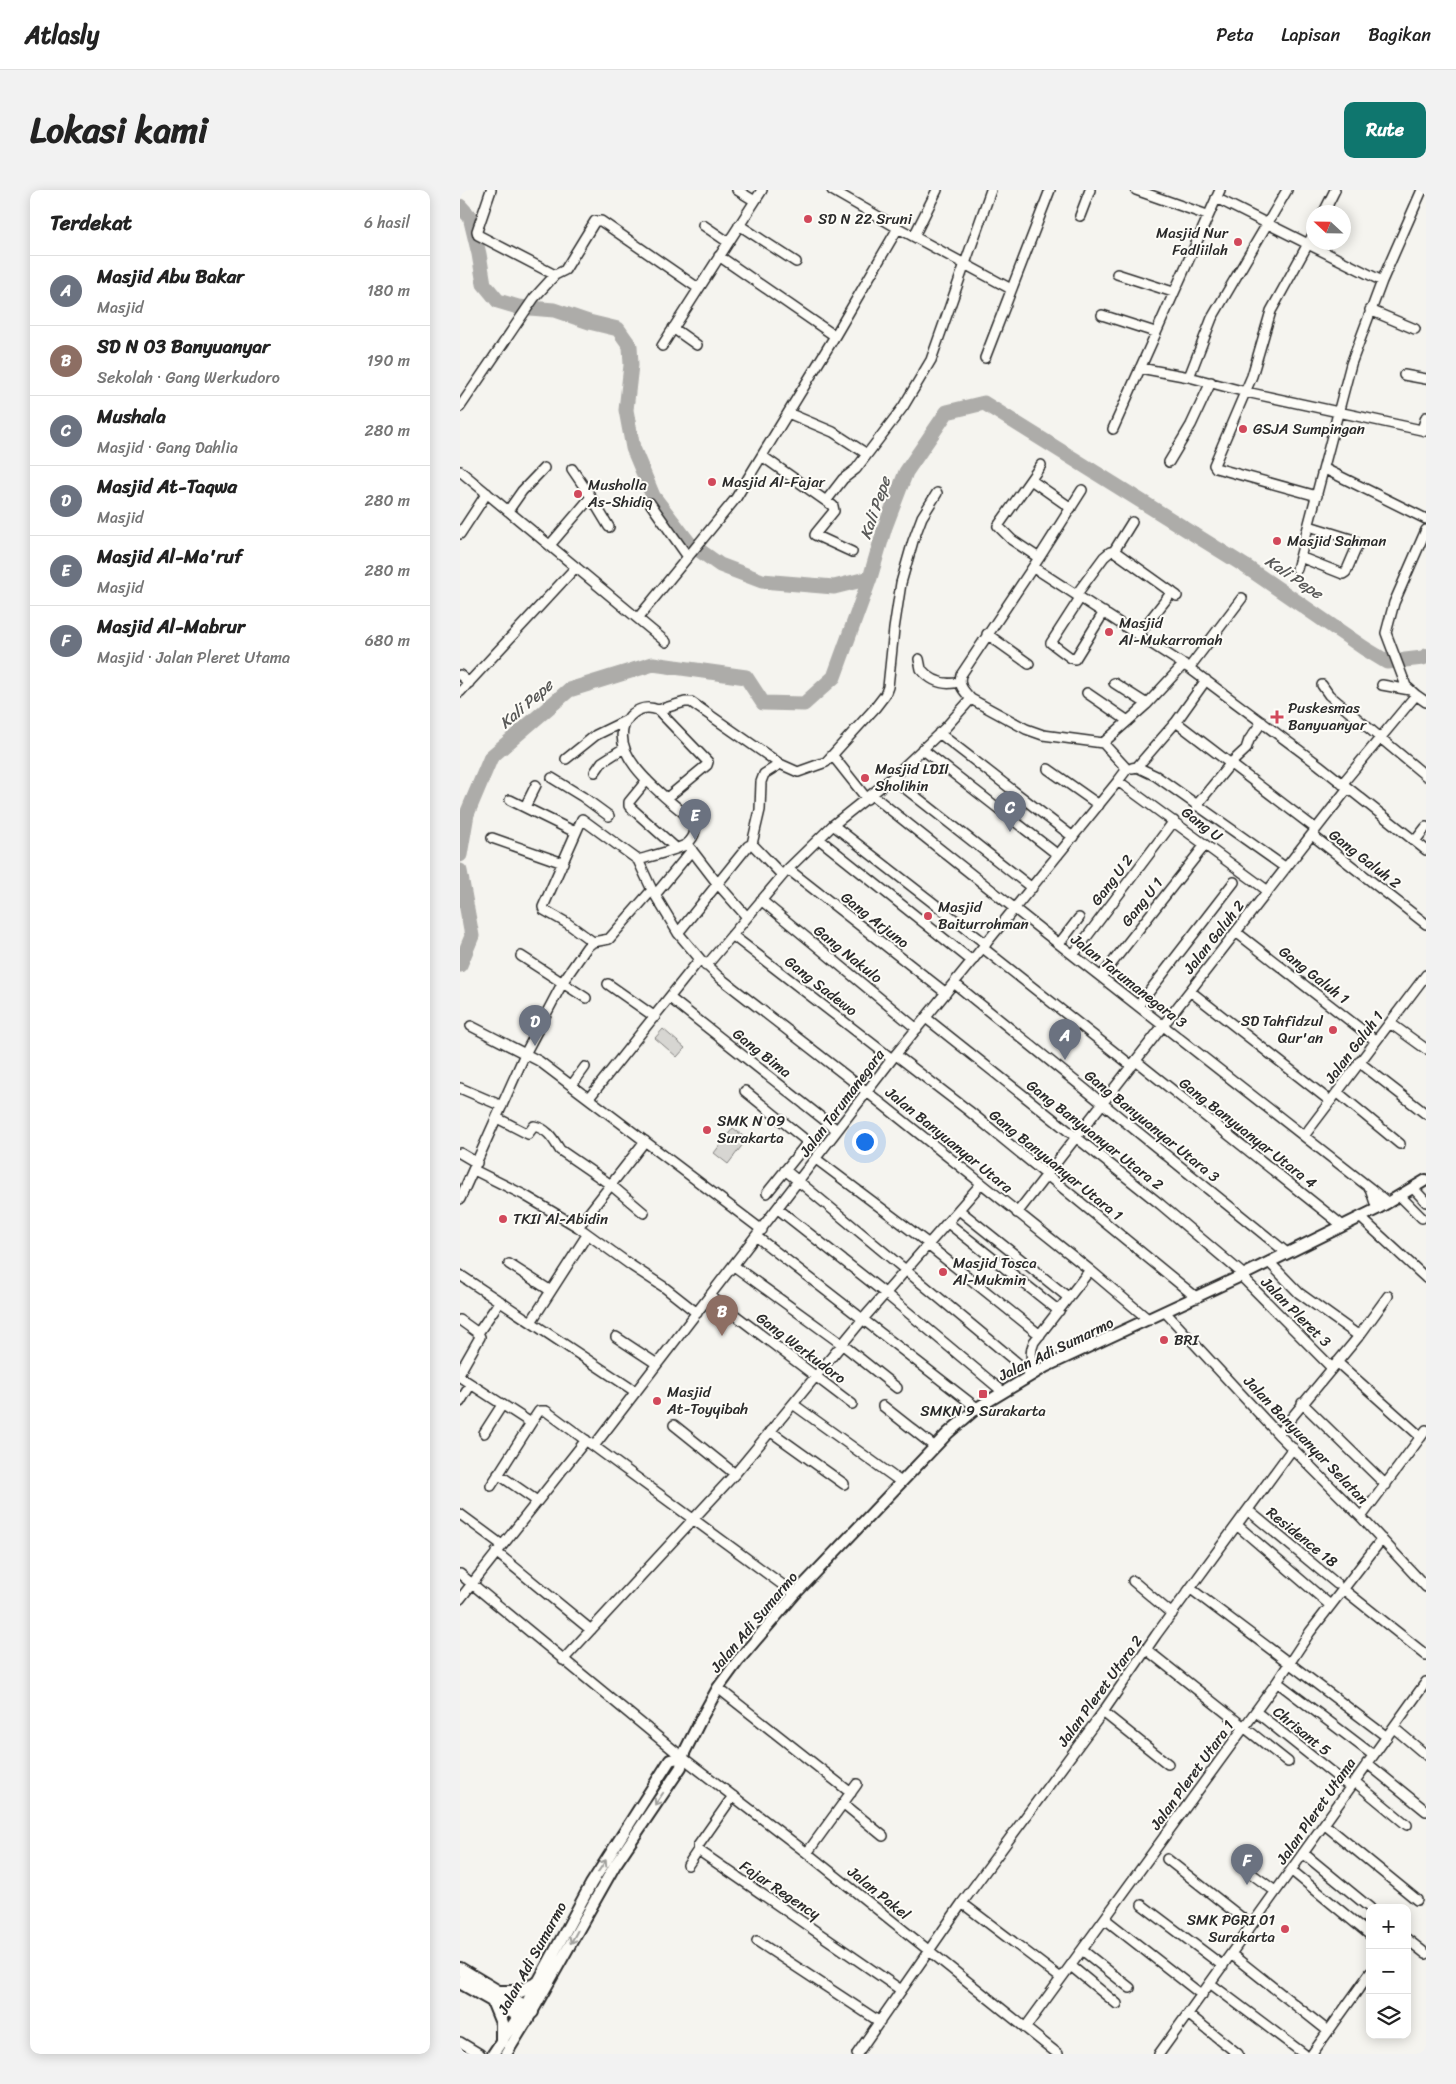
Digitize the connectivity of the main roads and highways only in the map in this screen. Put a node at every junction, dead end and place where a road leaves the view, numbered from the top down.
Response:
1 (1426, 1180) edge
2 (682, 1757) junction
3 (591, 1884) junction
4 (600, 1890) junction
5 (460, 1970) edge
6 (460, 1982) edge
7 (536, 1984) junction
8 (494, 1996) junction
9 (525, 2014) junction
10 (502, 2041) junction
11 (493, 2054) edge
12 (506, 2054) edge

1 - 2 main road, Jalan Adi Sumarmo
3 -> 2 main road, Jalan Adi Sumarmo
2 -> 4 main road, Jalan Adi Sumarmo
3 - 4 main road
3 - 7 main road, Jalan Adi Sumarmo
4 -> 9 main road, Jalan Adi Sumarmo
5 - 8 highway
6 - 8 highway
7 - 8 highway
7 - 9 main road, Jalan Adi Sumarmo
8 - 9 highway
8 - 10 highway
9 - 10 main road, Jalan Adi Sumarmo
9 - 12 main road, Jalan Adi Sumarmo
10 - 11 main road, Jalan Adi Sumarmo

